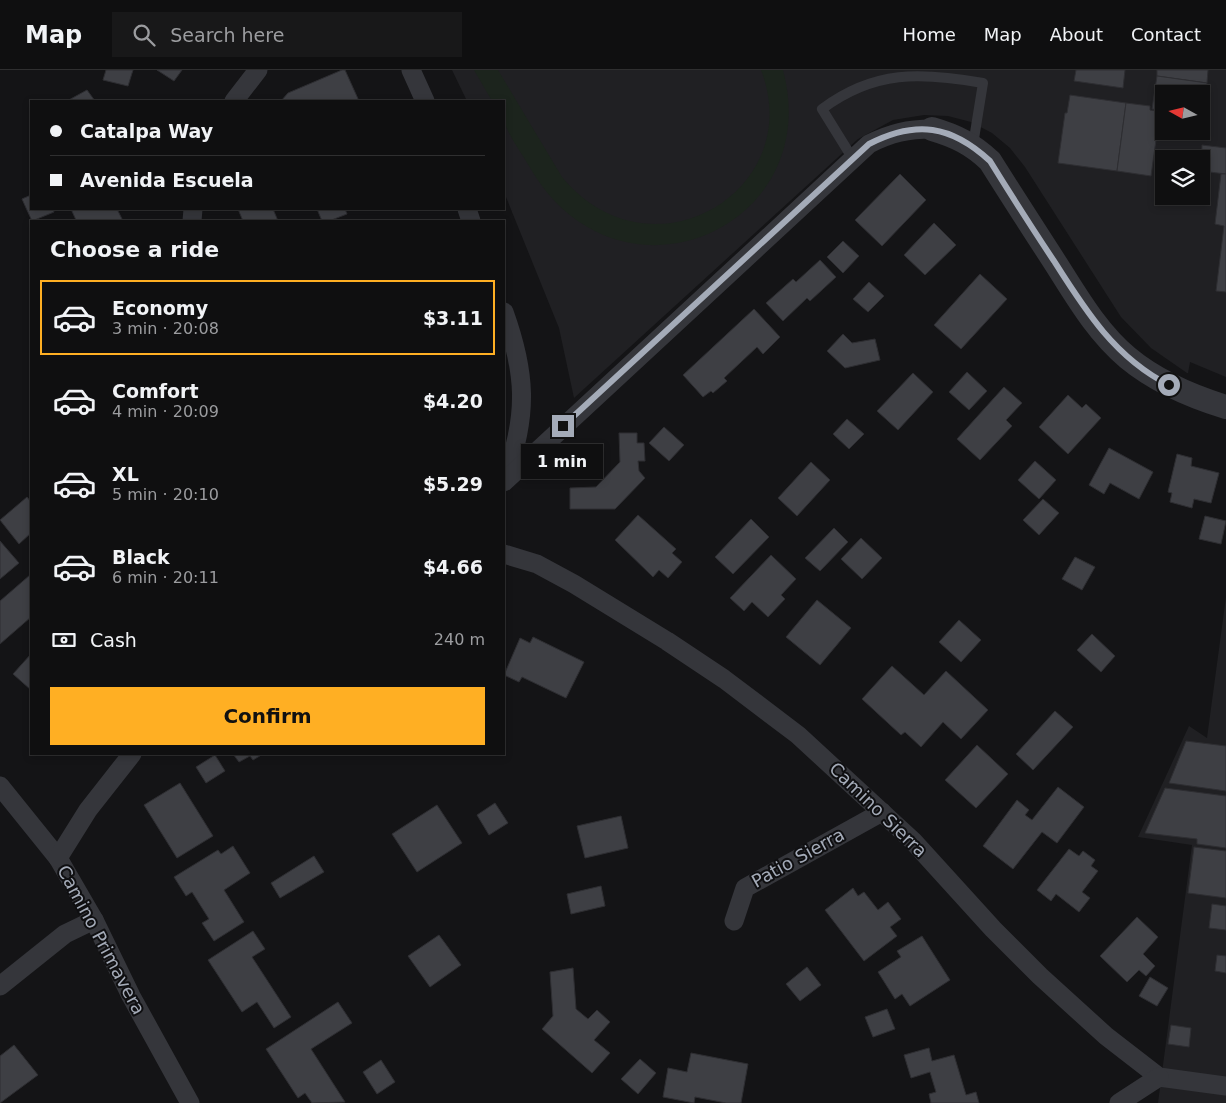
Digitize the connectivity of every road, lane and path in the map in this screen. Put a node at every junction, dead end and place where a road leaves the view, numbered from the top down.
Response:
1 (258, 70) edge
2 (411, 70) edge
3 (235, 100) edge
4 (425, 100) edge
5 (932, 129) joint
6 (973, 145) junction
7 (853, 159) junction
8 (505, 315) edge
9 (1226, 407) edge
10 (505, 478) edge
11 (505, 480) edge
12 (505, 554) edge
13 (131, 755) edge
14 (0, 786) edge
15 (882, 812) junction
16 (58, 858) junction
17 (94, 920) junction
18 (734, 921) dead end
19 (0, 986) edge
20 (1159, 1077) junction
21 (1226, 1086) edge
22 (190, 1103) edge
23 (1119, 1103) edge

1 - 3 street
2 - 4 street
5 - 6 street
5 - 7 street
6 - 7 lane
6 - 9 street
7 - 11 street
8 - 10 street
12 - 15 street, Camino Sierra
13 - 16 street
14 - 16 street, Camino Primavera
15 - 18 street, Patio Sierra
15 - 20 street, Camino Sierra
16 - 17 street, Camino Primavera
17 - 19 street
17 - 22 street, Camino Primavera
20 - 21 street
20 - 23 street

